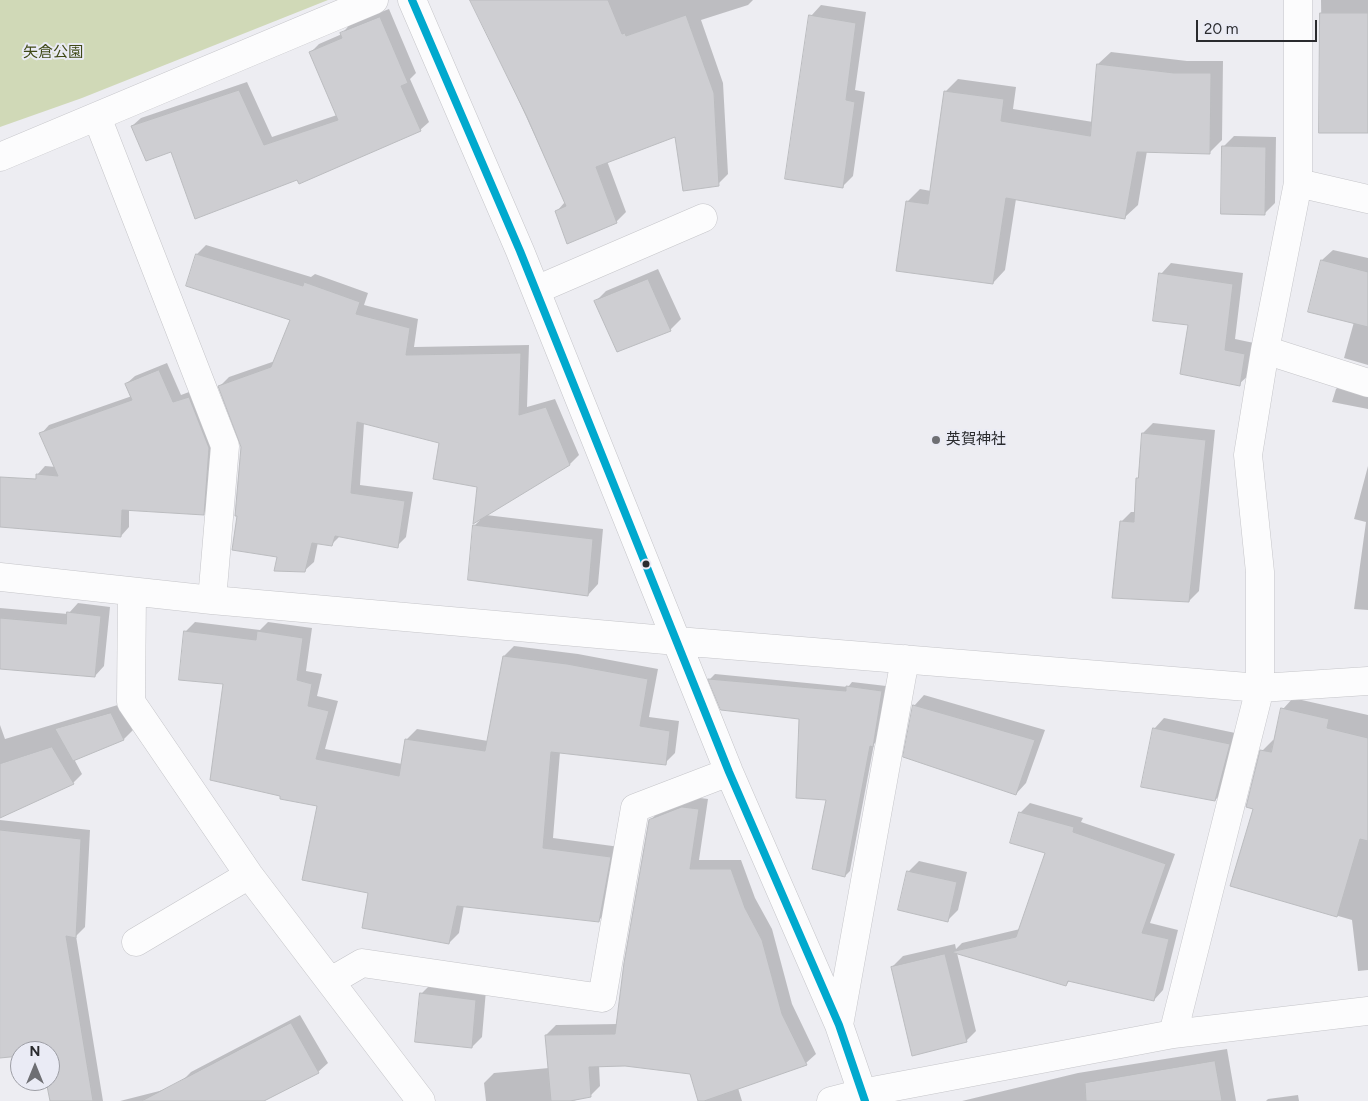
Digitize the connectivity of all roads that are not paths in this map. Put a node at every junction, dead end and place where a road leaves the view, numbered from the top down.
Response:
1 (374, 0) edge
2 (412, 0) edge
3 (1298, 0) edge
4 (96, 117) junction
5 (0, 157) edge
6 (1298, 183) junction
7 (1368, 199) edge
8 (703, 218) dead end
9 (536, 290) junction
10 (1265, 350) junction
11 (1368, 383) edge
12 (0, 577) edge
13 (132, 592) junction
14 (212, 600) junction
15 (677, 641) junction
16 (905, 659) junction
17 (1368, 681) edge
18 (1260, 688) junction
19 (729, 772) junction
20 (249, 875) junction
21 (136, 942) dead end
22 (331, 981) junction
23 (1368, 1012) edge
24 (840, 1025) junction
25 (1173, 1034) junction
26 (864, 1097) edge
27 (421, 1101) edge
28 (831, 1101) edge

1 - 4 street
2 - 9 street
3 - 6 street
4 - 5 street
4 - 14 street
6 - 7 street
6 - 10 street
8 - 9 street
9 - 15 street
10 - 11 street
10 - 18 street
12 - 13 street
13 - 14 street
13 - 20 street
14 - 15 street
15 - 16 street
15 - 19 street
16 - 18 street
16 - 24 street
17 - 18 street
18 - 25 street
19 - 22 street
19 - 24 street
20 - 21 street
20 - 22 street
22 - 27 street
23 - 25 street
24 - 26 street
25 - 26 street
26 - 28 street

